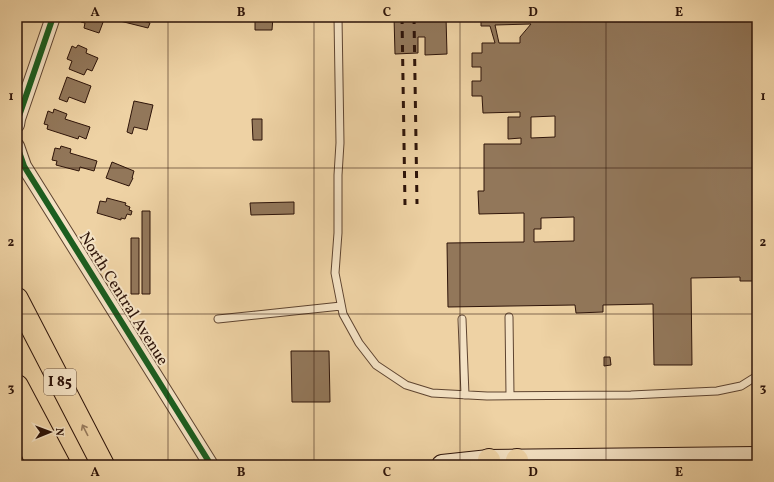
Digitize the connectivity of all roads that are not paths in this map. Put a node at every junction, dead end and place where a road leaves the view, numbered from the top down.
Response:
1 (53, 17) edge
2 (338, 17) edge
3 (17, 125) edge
4 (17, 146) edge
5 (17, 299) edge
6 (341, 306) junction
7 (509, 317) dead end
8 (218, 319) dead end
9 (462, 319) dead end
10 (757, 376) edge
11 (17, 386) edge
12 (17, 392) edge
13 (465, 395) junction
14 (510, 395) junction
15 (757, 457) edge
16 (734, 461) edge
17 (589, 462) edge
18 (651, 462) edge
19 (679, 462) edge
20 (489, 463) edge
21 (516, 463) edge
22 (38, 465) edge
23 (59, 465) edge
24 (103, 465) edge
25 (211, 465) edge
26 (442, 465) edge

1 - 3 street
2 - 6 lane
4 - 25 street, North Central Avenue
24 -> 5 highway, I 85
6 - 8 lane
6 - 13 lane
7 - 14 lane
9 - 13 lane
10 - 14 lane
11 - 23 highway, I 85
12 - 22 highway
13 - 14 lane
15 - 16 main road
16 - 19 main road
17 - 18 main road
17 - 21 main road
18 - 19 main road
20 - 21 main road
20 - 26 main road

